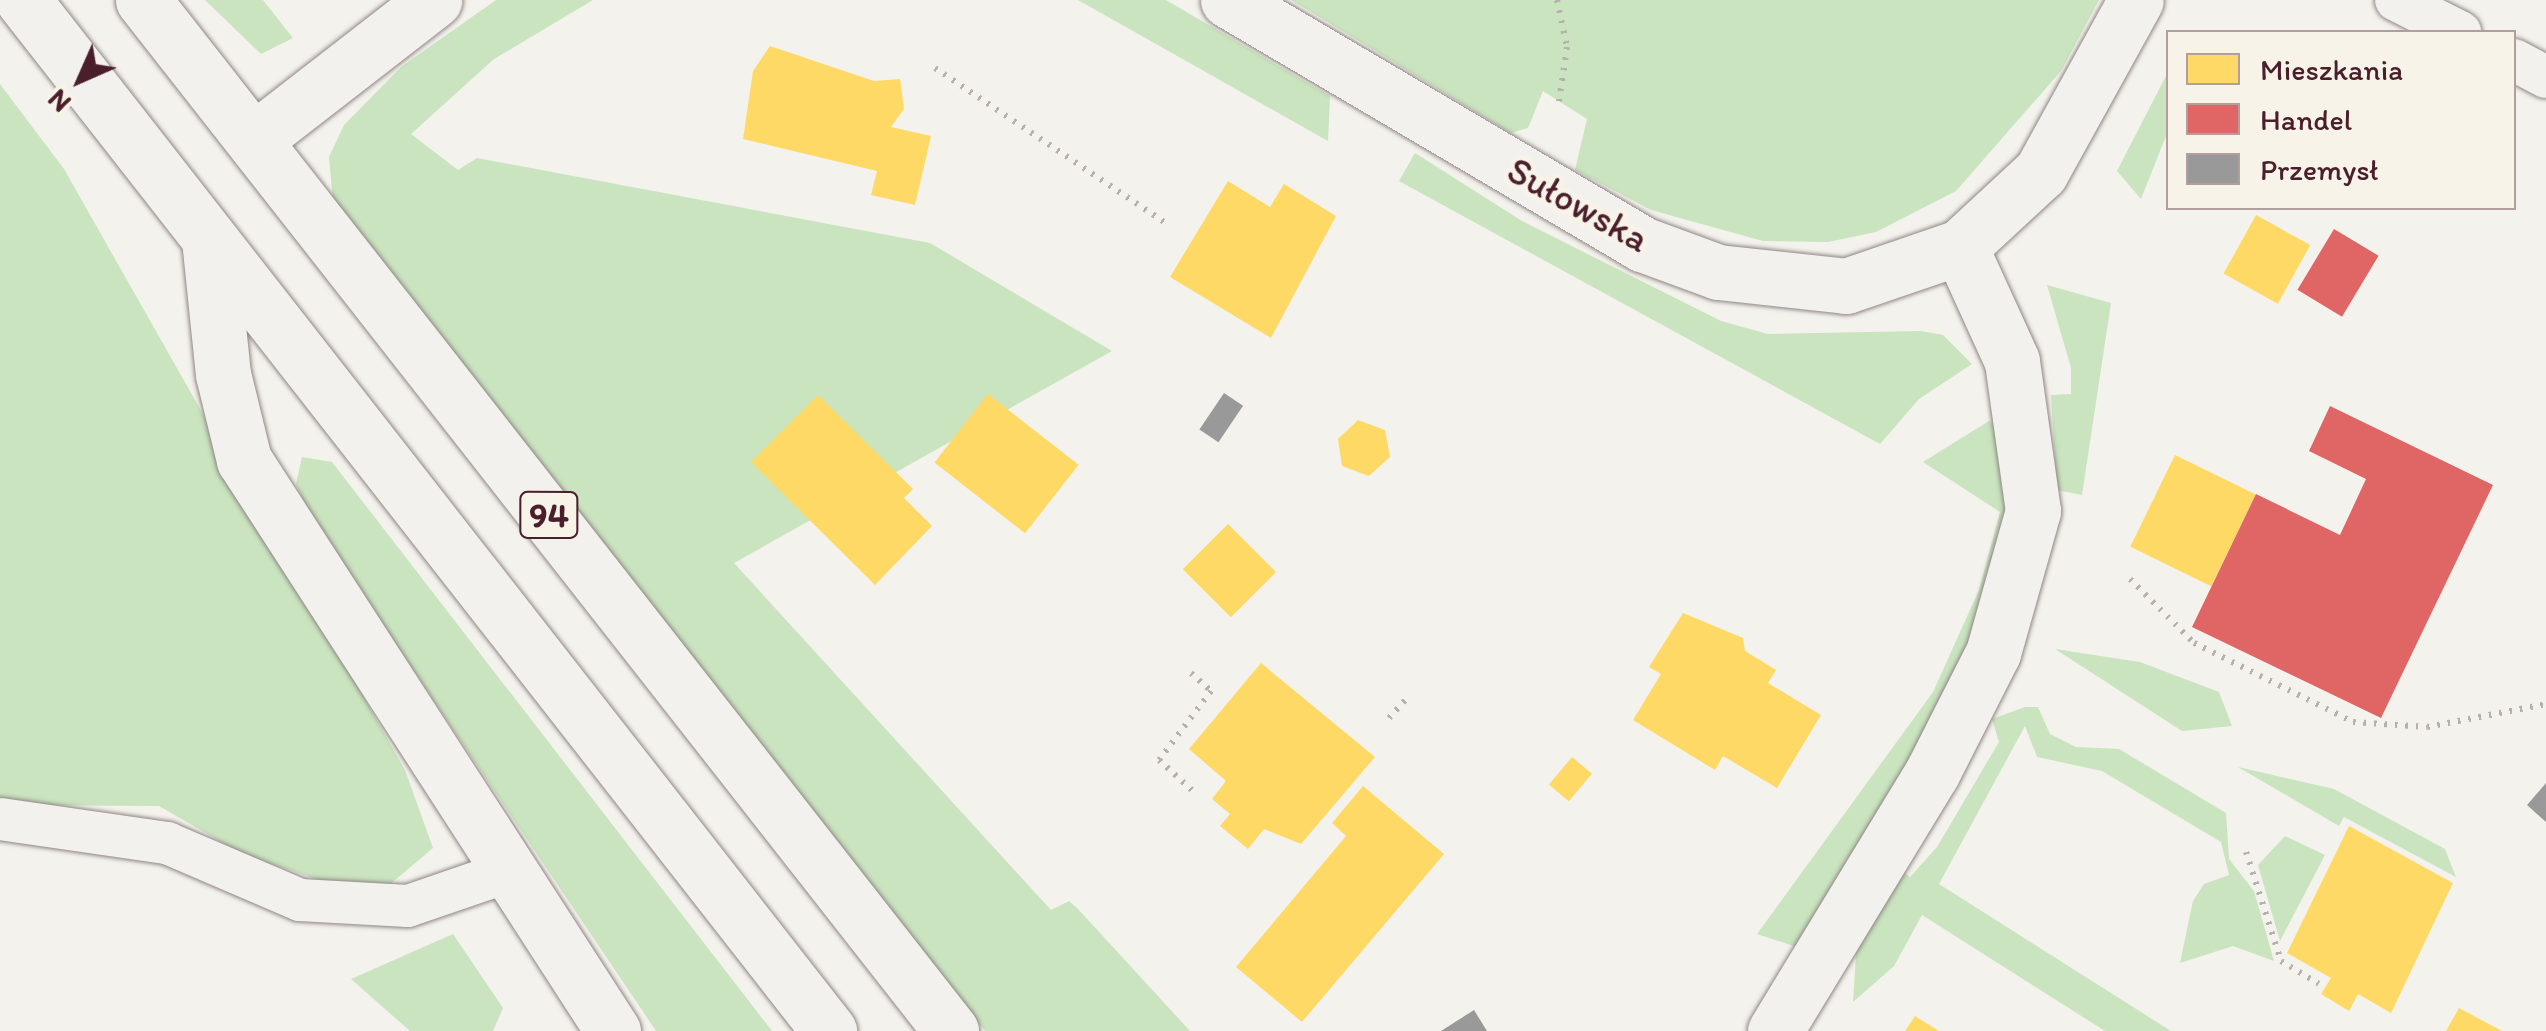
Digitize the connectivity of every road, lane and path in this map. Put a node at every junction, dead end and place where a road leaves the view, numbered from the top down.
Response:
1 (23, 0) edge
2 (143, 0) edge
3 (434, 0) edge
4 (1228, 0) edge
5 (1557, 0) edge
6 (2136, 0) edge
7 (2396, 0) edge
8 (2456, 30) edge
9 (2516, 61) edge
10 (934, 68) dead end
11 (2546, 77) edge
12 (1559, 101) dead end
13 (255, 139) junction
14 (1164, 222) dead end
15 (208, 240) junction
16 (1960, 247) junction
17 (2130, 579) dead end
18 (1191, 673) dead end
19 (1408, 697) dead end
20 (2546, 704) edge
21 (1389, 718) dead end
22 (1194, 792) dead end
23 (0, 819) edge
24 (2246, 852) dead end
25 (507, 872) junction
26 (2319, 984) dead end
27 (613, 1031) edge
28 (829, 1031) edge
29 (952, 1031) edge
30 (1774, 1031) edge

1 - 15 street, 94
2 - 13 street, 94
3 - 13 street
4 - 16 street, Sułowska
5 - 12 path
6 - 16 street
7 - 8 lane
9 - 11 lane
10 - 14 path
13 - 29 street, 94
15 - 25 street
15 - 28 street, 94
16 - 30 street
17 - 20 path
18 - 22 path
19 - 21 path
23 - 25 lane
24 - 26 path
25 - 27 street

